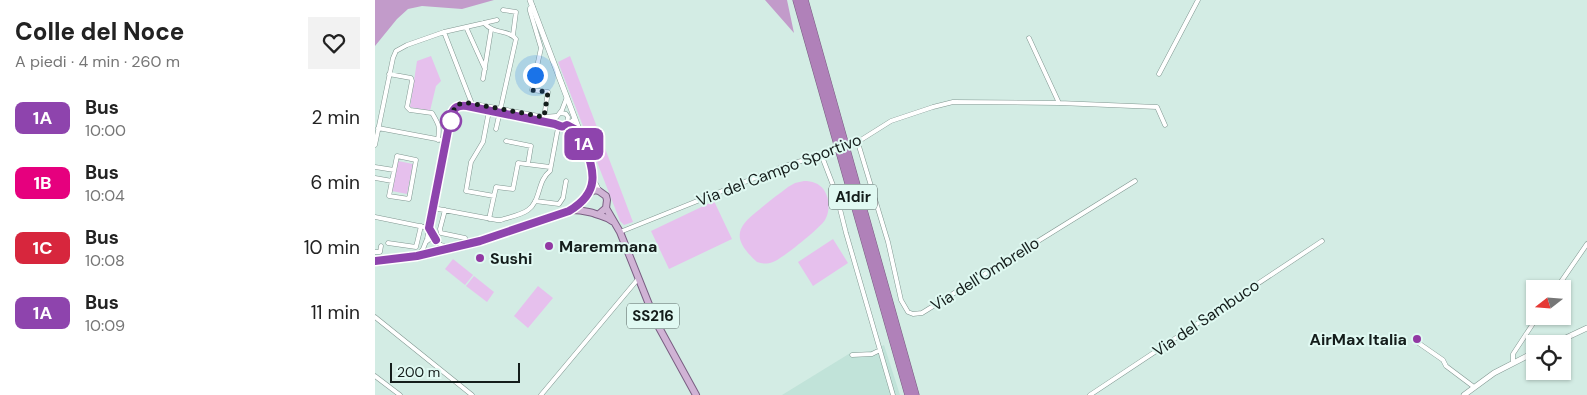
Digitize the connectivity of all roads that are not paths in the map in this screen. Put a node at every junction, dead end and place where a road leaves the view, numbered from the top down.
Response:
1 (530, 0) edge
2 (797, 0) edge
3 (804, 0) edge
4 (1198, 0) edge
5 (533, 7) junction
6 (503, 10) dead end
7 (516, 12) junction
8 (522, 13) dead end
9 (497, 20) dead end
10 (484, 23) junction
11 (466, 27) junction
12 (491, 30) junction
13 (444, 32) junction
14 (513, 35) junction
15 (1029, 38) dead end
16 (485, 69) junction
17 (389, 74) junction
18 (1159, 74) dead end
19 (483, 79) dead end
20 (567, 96) junction
21 (1059, 103) junction
22 (472, 105) junction
23 (489, 111) junction
24 (500, 111) junction
25 (573, 112) junction
26 (559, 114) junction
27 (544, 117) junction
28 (575, 119) junction
29 (557, 125) junction
30 (1165, 125) dead end
31 (565, 126) junction
32 (378, 128) junction
33 (496, 129) dead end
34 (580, 132) junction
35 (557, 134) junction
36 (438, 140) junction
37 (447, 141) junction
38 (506, 141) dead end
39 (856, 143) junction
40 (375, 144) edge
41 (821, 154) junction
42 (528, 164) junction
43 (375, 167) edge
44 (550, 168) junction
45 (394, 170) junction
46 (592, 173) junction
47 (375, 178) edge
48 (392, 181) junction
49 (567, 181) dead end
50 (1135, 181) dead end
51 (599, 191) junction
52 (590, 192) junction
53 (494, 196) junction
54 (584, 199) junction
55 (535, 201) junction
56 (433, 208) junction
57 (606, 208) junction
58 (445, 210) junction
59 (587, 210) junction
60 (569, 211) junction
61 (599, 214) junction
62 (375, 217) edge
63 (489, 219) junction
64 (421, 226) junction
65 (429, 228) junction
66 (619, 229) junction
67 (465, 238) dead end
68 (437, 241) junction
69 (1322, 241) dead end
70 (389, 242) dead end
71 (426, 243) junction
72 (1587, 244) edge
73 (381, 246) dead end
74 (453, 248) junction
75 (375, 252) edge
76 (433, 252) junction
77 (417, 256) junction
78 (375, 261) edge
79 (638, 279) junction
80 (1563, 280) edge
81 (375, 317) edge
82 (1532, 325) edge
83 (1587, 328) edge
84 (1571, 336) edge
85 (1417, 342) dead end
86 (881, 350) junction
87 (852, 355) dead end
88 (1526, 356) edge
89 (1513, 362) junction
90 (375, 376) edge
91 (1474, 387) junction
92 (400, 395) edge
93 (472, 395) edge
94 (541, 395) edge
95 (696, 395) edge
96 (893, 395) edge
97 (909, 395) edge
98 (915, 395) edge
99 (1090, 395) edge
100 (1464, 395) edge

1 - 5 street
2 - 97 highway, A1dir
3 - 98 highway, A1dir
4 - 18 street
5 - 20 street
5 - 27 street
6 - 7 street
7 - 8 street
7 - 14 street
9 - 10 street
10 - 11 street
10 - 12 street
11 - 13 street
11 - 16 street
12 - 14 street
12 - 16 street
13 - 17 street
13 - 22 street
14 - 24 street
15 - 21 street
16 - 19 street
17 - 32 street
17 - 36 street
20 - 25 street
20 - 26 street
21 - 30 street, Via del Campo Sportivo
21 - 39 street, Via del Campo Sportivo
22 - 23 street
22 - 24 street
22 - 37 street
23 - 24 street
23 - 53 street
24 - 27 street
24 - 29 street
24 - 33 street
25 - 26 street
25 - 28 street
26 - 27 street
26 - 29 street
26 - 31 street
28 - 31 street
28 - 34 street
29 - 31 street
29 - 35 street
31 - 34 street
31 - 35 street
32 - 36 street
32 - 40 street
34 - 46 street
35 - 44 street
36 - 37 street
37 - 56 street
38 - 42 street
39 - 41 street, Via del Campo Sportivo, bridge
39 - 50 street, Via dell'Ombrello
41 - 66 street, Via del Campo Sportivo
41 - 86 street
42 - 44 street
42 - 53 street
43 - 45 street
44 - 55 street
45 - 48 street
45 - 48 street
46 - 51 street
46 - 52 street
47 - 48 street
49 - 55 street
51 - 52 main road
51 - 57 main road, SS216
52 - 54 main road
53 - 63 street
54 - 59 main road
54 - 60 main road
55 - 63 street
56 - 58 street
56 - 65 street
57 - 61 main road
57 - 66 main road, SS216
58 - 63 street
58 - 67 street
59 - 60 main road
59 - 61 main road
60 - 74 main road
61 - 66 main road
62 - 64 street
64 - 65 street
64 - 70 street
65 - 68 street
65 - 71 street
66 - 79 main road, SS216
68 - 71 street
68 - 74 street
68 - 76 street
69 - 99 street, Via del Sambuco
71 - 76 street
71 - 77 street
72 - 80 street
73 - 75 street
74 - 76 main road
76 - 77 main road
77 - 78 main road
79 - 94 street
79 - 95 main road, SS216
81 - 93 street
82 - 89 street
83 - 84 street
85 - 91 street
86 - 87 street
86 - 96 street
88 - 89 street
89 - 91 street
90 - 92 street
91 - 100 street

